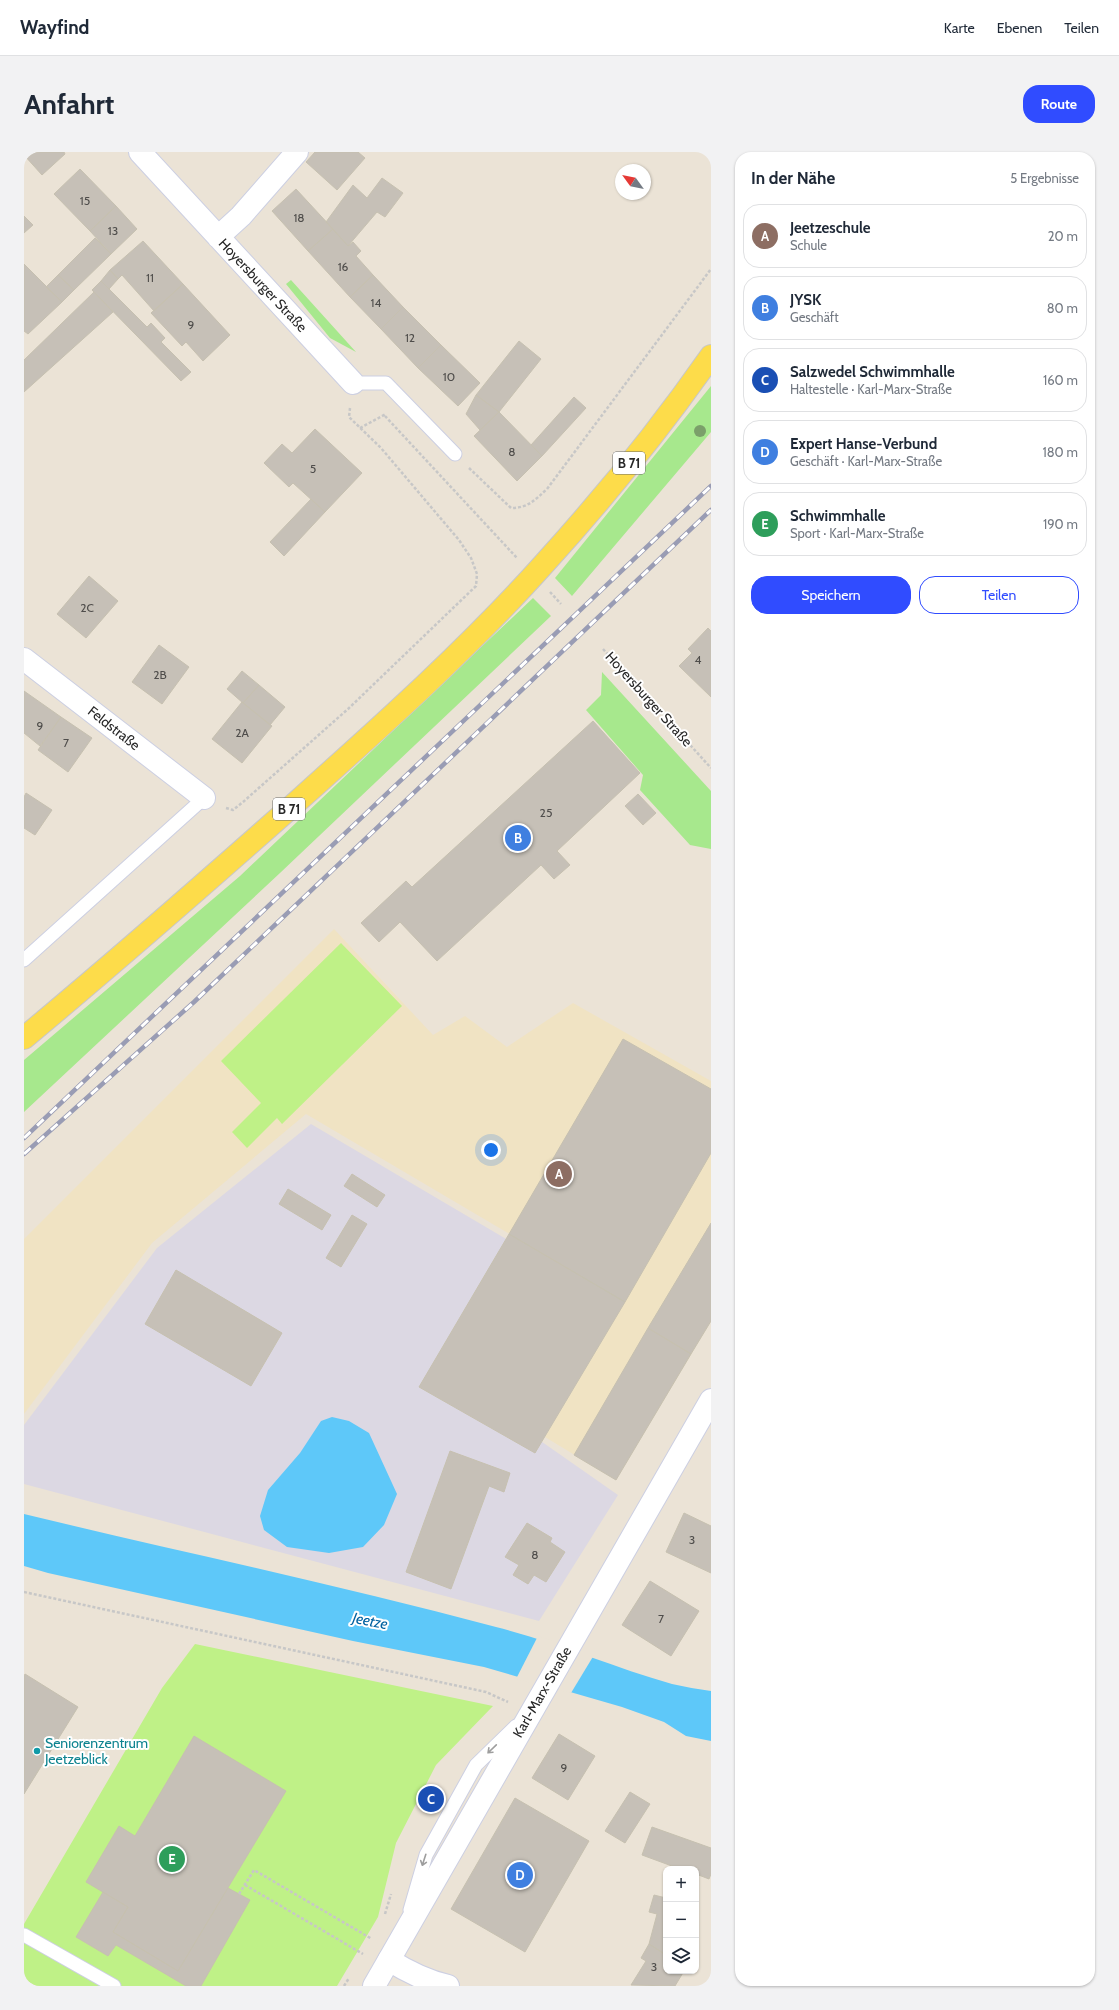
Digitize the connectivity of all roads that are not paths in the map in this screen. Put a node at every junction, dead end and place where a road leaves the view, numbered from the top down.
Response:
1 (140, 152) edge
2 (297, 152) edge
3 (218, 237) junction
4 (711, 356) edge
5 (353, 383) joint
6 (455, 454) road end
7 (24, 659) edge
8 (204, 798) joint
9 (24, 960) edge
10 (24, 1038) edge
11 (711, 1400) edge
12 (24, 1935) edge
13 (389, 1960) junction
14 (114, 1986) edge
15 (374, 1986) edge
16 (448, 1986) edge

1 - 3 street, Hoyersburger Straße
2 - 3 street
3 - 5 street, Hoyersburger Straße
4 - 10 main road, B 71
5 - 6 lane, Hoyersburger Straße
7 - 8 street, Feldstraße
8 - 9 lane
11 - 13 street, Karl-Marx-Straße
12 - 14 lane
13 - 15 street, Karl-Marx-Straße
13 - 16 street

